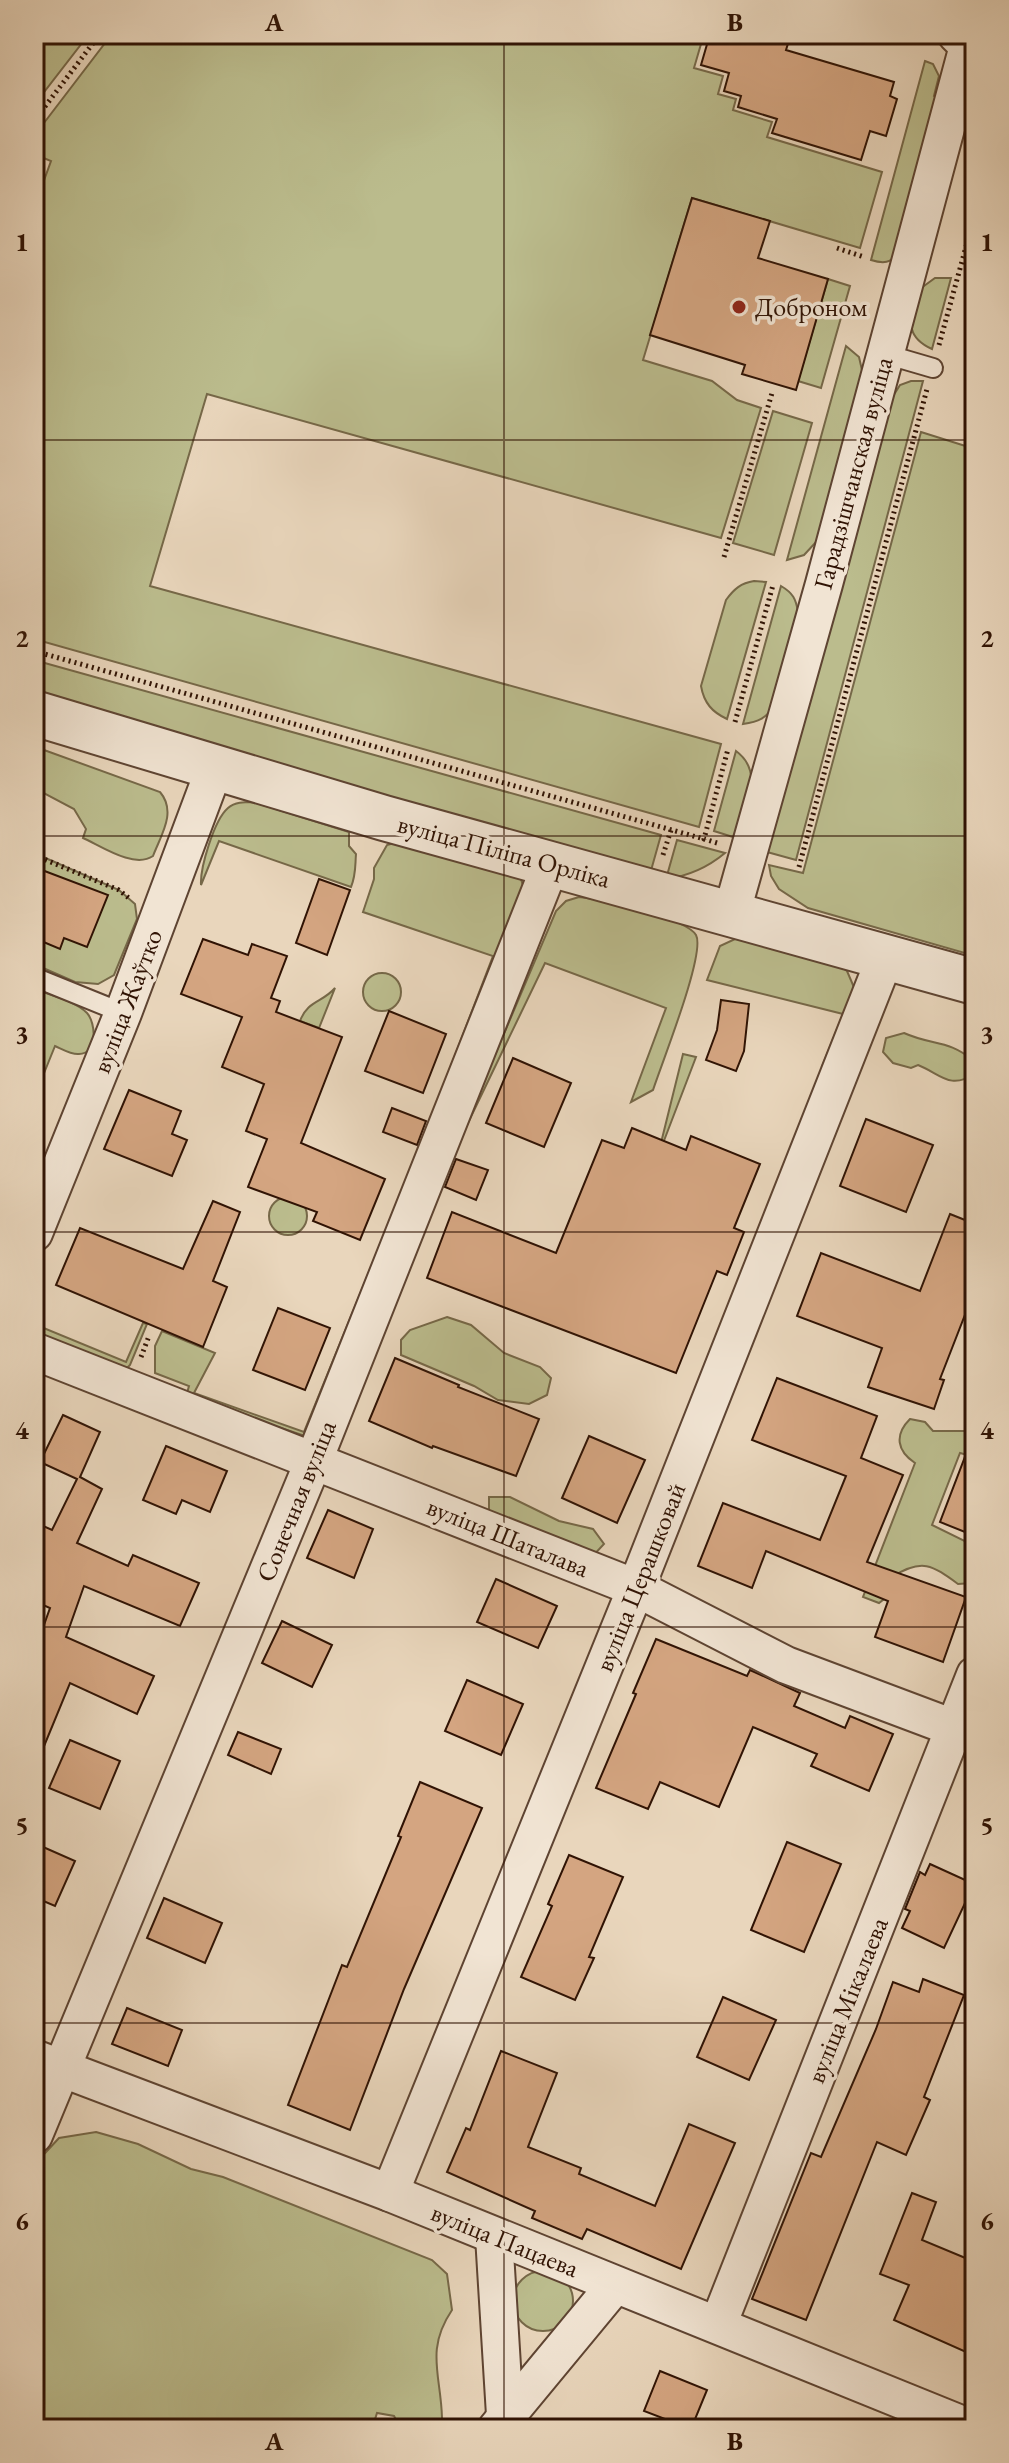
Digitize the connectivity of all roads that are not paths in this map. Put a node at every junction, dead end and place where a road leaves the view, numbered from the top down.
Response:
1 (966, 43) edge
2 (885, 354) junction
3 (933, 368) road end
4 (34, 713) edge
5 (215, 767) junction
6 (551, 864) junction
7 (731, 915) junction
8 (885, 958) junction
9 (34, 977) edge
10 (975, 982) edge
11 (123, 1013) junction
12 (37, 1219) edge
13 (34, 1351) edge
14 (314, 1460) junction
15 (636, 1588) junction
16 (975, 1675) edge
17 (965, 1732) edge
18 (48, 2063) edge
19 (34, 2135) edge
20 (390, 2193) junction
21 (494, 2236) junction
22 (615, 2285) junction
23 (718, 2325) junction
24 (500, 2422) edge
25 (973, 2429) edge

1 - 2 street, Гарадзішчанская вуліца
2 - 3 lane
2 - 7 street, Гарадзішчанская вуліца
4 - 5 street, вуліца Піліпа Орліка
5 - 6 street, вуліца Піліпа Орліка
5 - 11 street, вуліца Жаўтко
6 - 7 street, вуліца Піліпа Орліка
6 - 14 street, Сонечная вуліца
7 - 8 street, вуліца Піліпа Орліка
8 - 10 street, вуліца Піліпа Орліка
8 - 15 street, вуліца Церашковай
9 - 11 lane
11 - 12 street, вуліца Жаўтко
13 - 14 street, вуліца Шаталава
14 - 15 street, вуліца Шаталава
14 - 18 street, Сонечная вуліца
15 - 17 street, вуліца Шаталава
15 - 20 street, вуліца Церашковай
16 - 17 street, вуліца Мікалаева
17 - 23 street, вуліца Мікалаева
18 - 19 street, Сонечная вуліца
18 - 20 street, вуліца Пацаева
20 - 21 street, вуліца Пацаева
21 - 22 street, вуліца Пацаева
21 - 24 street
22 - 23 street, вуліца Пацаева
22 - 24 street
23 - 25 street, вуліца Пацаева

